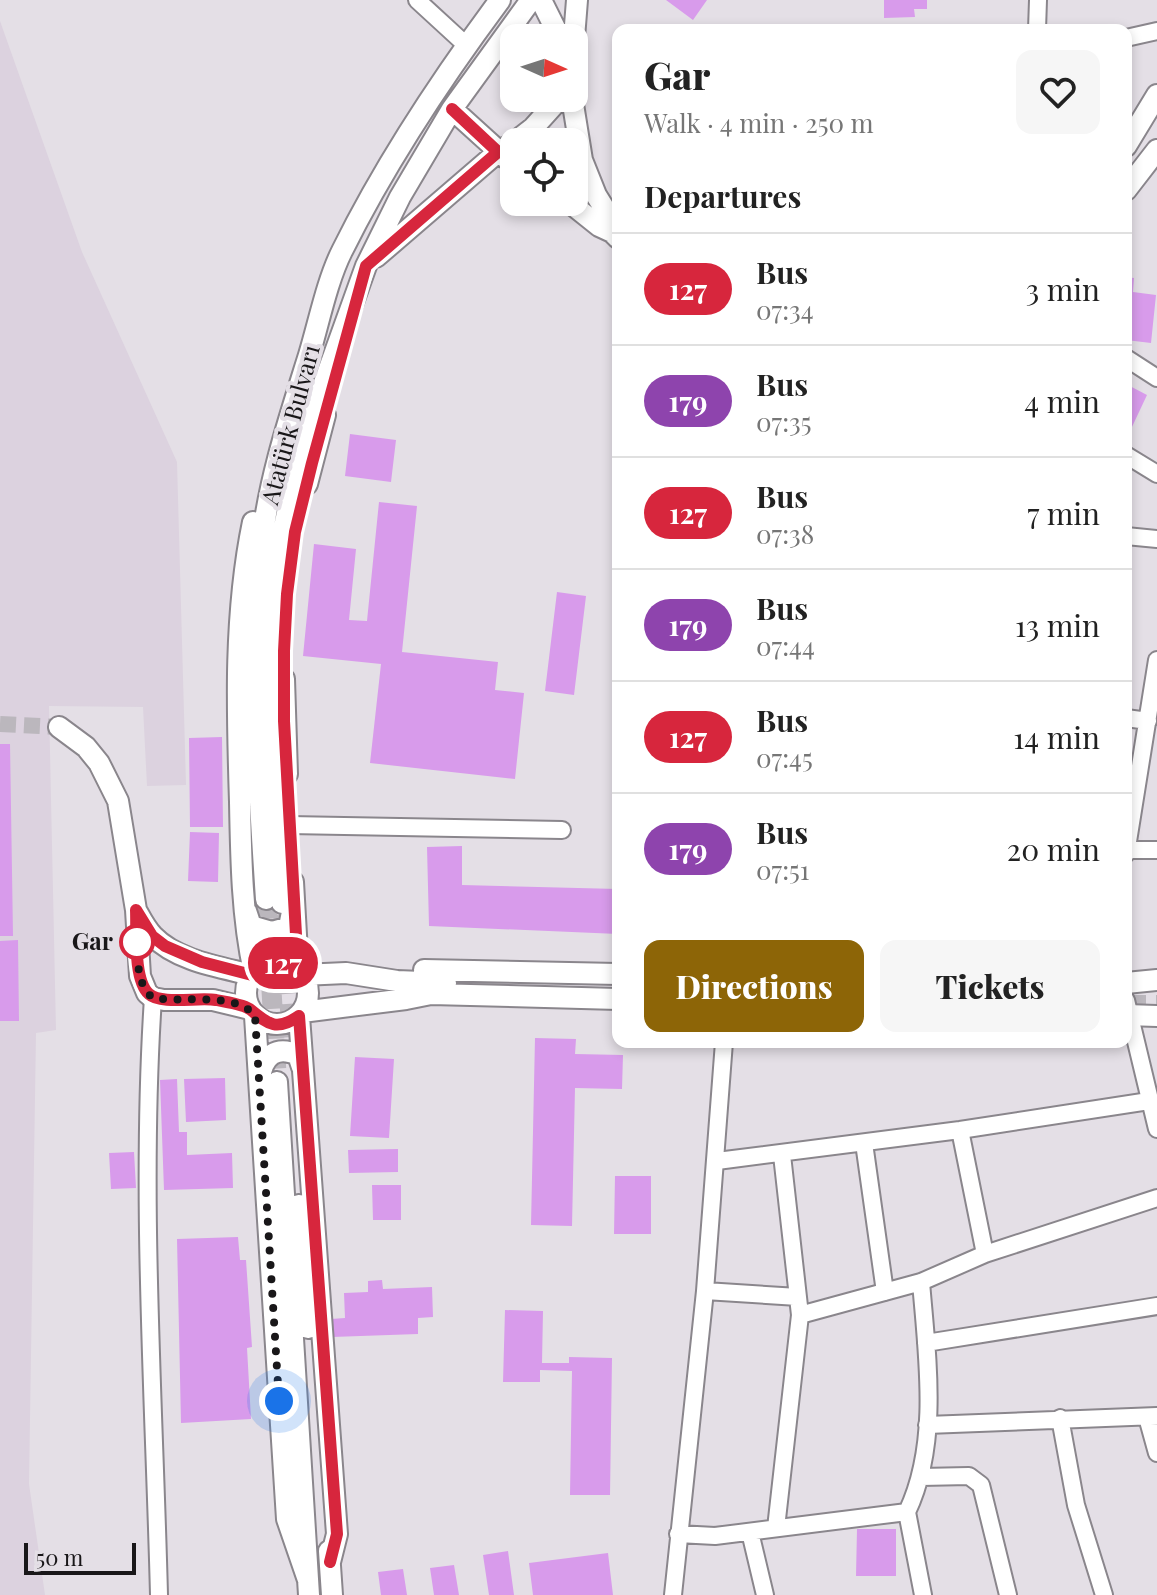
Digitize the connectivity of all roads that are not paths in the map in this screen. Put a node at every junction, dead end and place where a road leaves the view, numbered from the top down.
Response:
1 (417, 0) edge
2 (500, 0) edge
3 (531, 0) edge
4 (541, 0) edge
5 (577, 0) edge
6 (1038, 0) edge
7 (553, 24) edge
8 (575, 24) edge
9 (1037, 24) edge
10 (1157, 31) edge
11 (1132, 37) edge
12 (466, 45) junction
13 (1157, 82) edge
14 (1157, 94) edge
15 (452, 109) junction
16 (547, 112) edge
17 (574, 112) edge
18 (533, 128) edge
19 (1132, 135) edge
20 (500, 144) edge
21 (1157, 150) edge
22 (500, 159) edge
23 (1132, 182) edge
24 (586, 216) edge
25 (612, 226) edge
26 (612, 233) edge
27 (340, 253) junction
28 (366, 266) junction
29 (1132, 362) edge
30 (1157, 378) edge
31 (1132, 459) edge
32 (1157, 474) edge
33 (1132, 537) edge
34 (1157, 539) edge
35 (1157, 660) edge
36 (1132, 719) edge
37 (1148, 721) junction
38 (59, 727) tunnel mouth
39 (1132, 816) edge
40 (289, 825) junction
41 (562, 830) dead end
42 (1157, 850) edge
43 (1132, 852) edge
44 (281, 900) junction
45 (245, 907) junction
46 (136, 910) junction
47 (300, 973) junction
48 (253, 974) junction
49 (612, 974) edge
50 (377, 976) junction
51 (1157, 980) edge
52 (1132, 982) edge
53 (612, 988) edge
54 (153, 998) junction
55 (406, 999) junction
56 (612, 999) edge
57 (612, 1011) edge
58 (1132, 1011) edge
59 (253, 1012) junction
60 (301, 1014) junction
61 (1157, 1016) edge
62 (1132, 1031) edge
63 (724, 1048) edge
64 (283, 1078) junction
65 (1149, 1101) junction
66 (1157, 1129) edge
67 (960, 1130) junction
68 (864, 1143) junction
69 (782, 1155) junction
70 (717, 1161) junction
71 (1157, 1198) edge
72 (985, 1254) junction
73 (921, 1282) junction
74 (705, 1291) junction
75 (885, 1292) junction
76 (798, 1297) junction
77 (1157, 1306) edge
78 (800, 1315) junction
79 (926, 1343) junction
80 (1152, 1416) edge
81 (1060, 1418) junction
82 (927, 1425) junction
83 (1157, 1453) edge
84 (921, 1477) junction
85 (907, 1512) junction
86 (776, 1528) junction
87 (750, 1532) junction
88 (678, 1534) junction
89 (309, 1587) edge
90 (159, 1595) edge
91 (332, 1595) edge
92 (673, 1595) edge
93 (765, 1595) edge
94 (923, 1595) edge
95 (1008, 1595) edge
96 (1104, 1595) edge

1 - 12 street
2 - 12 main road, Atatürk Bulvarı
3 - 15 main road, Atatürk Bulvarı
4 - 7 main road
5 - 8 main road
6 - 9 street
10 - 11 street
12 - 27 main road, Atatürk Bulvarı
13 - 14 main road
14 - 19 main road
15 - 20 main road
15 - 28 main road, Atatürk Bulvarı
16 - 18 main road
17 - 25 main road
21 - 23 main road
22 - 28 main road
24 - 26 main road
27 - 44 main road, Atatürk Bulvarı
27 - 45 main road
28 - 40 main road
28 - 44 main road, Atatürk Bulvarı
29 - 30 street
31 - 32 street
33 - 34 street
35 - 37 street
36 - 37 street
37 - 39 street
38 - 46 main road
40 - 41 street
40 - 44 main road
42 - 43 street
44 - 45 main road
44 - 47 main road
45 - 48 main road
46 - 48 main road
46 - 54 main road
47 - 48 main road
47 - 50 main road
47 - 60 main road
48 - 59 main road
49 - 50 main road
50 - 53 main road
51 - 52 main road
54 - 59 main road
54 - 90 street
55 - 56 main road
55 - 57 main road
55 - 60 main road
58 - 61 main road
59 - 60 main road
59 - 64 main road
60 - 64 main road
62 - 65 street
63 - 70 street
64 - 89 main road
64 - 91 main road
65 - 66 street
65 - 67 street
67 - 68 street
67 - 72 street
68 - 69 street
68 - 75 street
69 - 70 street
69 - 76 street
70 - 74 street
71 - 72 street
72 - 73 street
73 - 75 street
73 - 79 street
74 - 76 street
74 - 88 street
75 - 78 street
76 - 78 street
77 - 79 street
78 - 86 street
79 - 82 street
80 - 81 street
80 - 83 street
81 - 82 street
81 - 96 street
82 - 84 street
84 - 85 street
84 - 95 street
85 - 86 street
85 - 94 street
86 - 87 street
87 - 88 street
87 - 93 street
88 - 92 street

